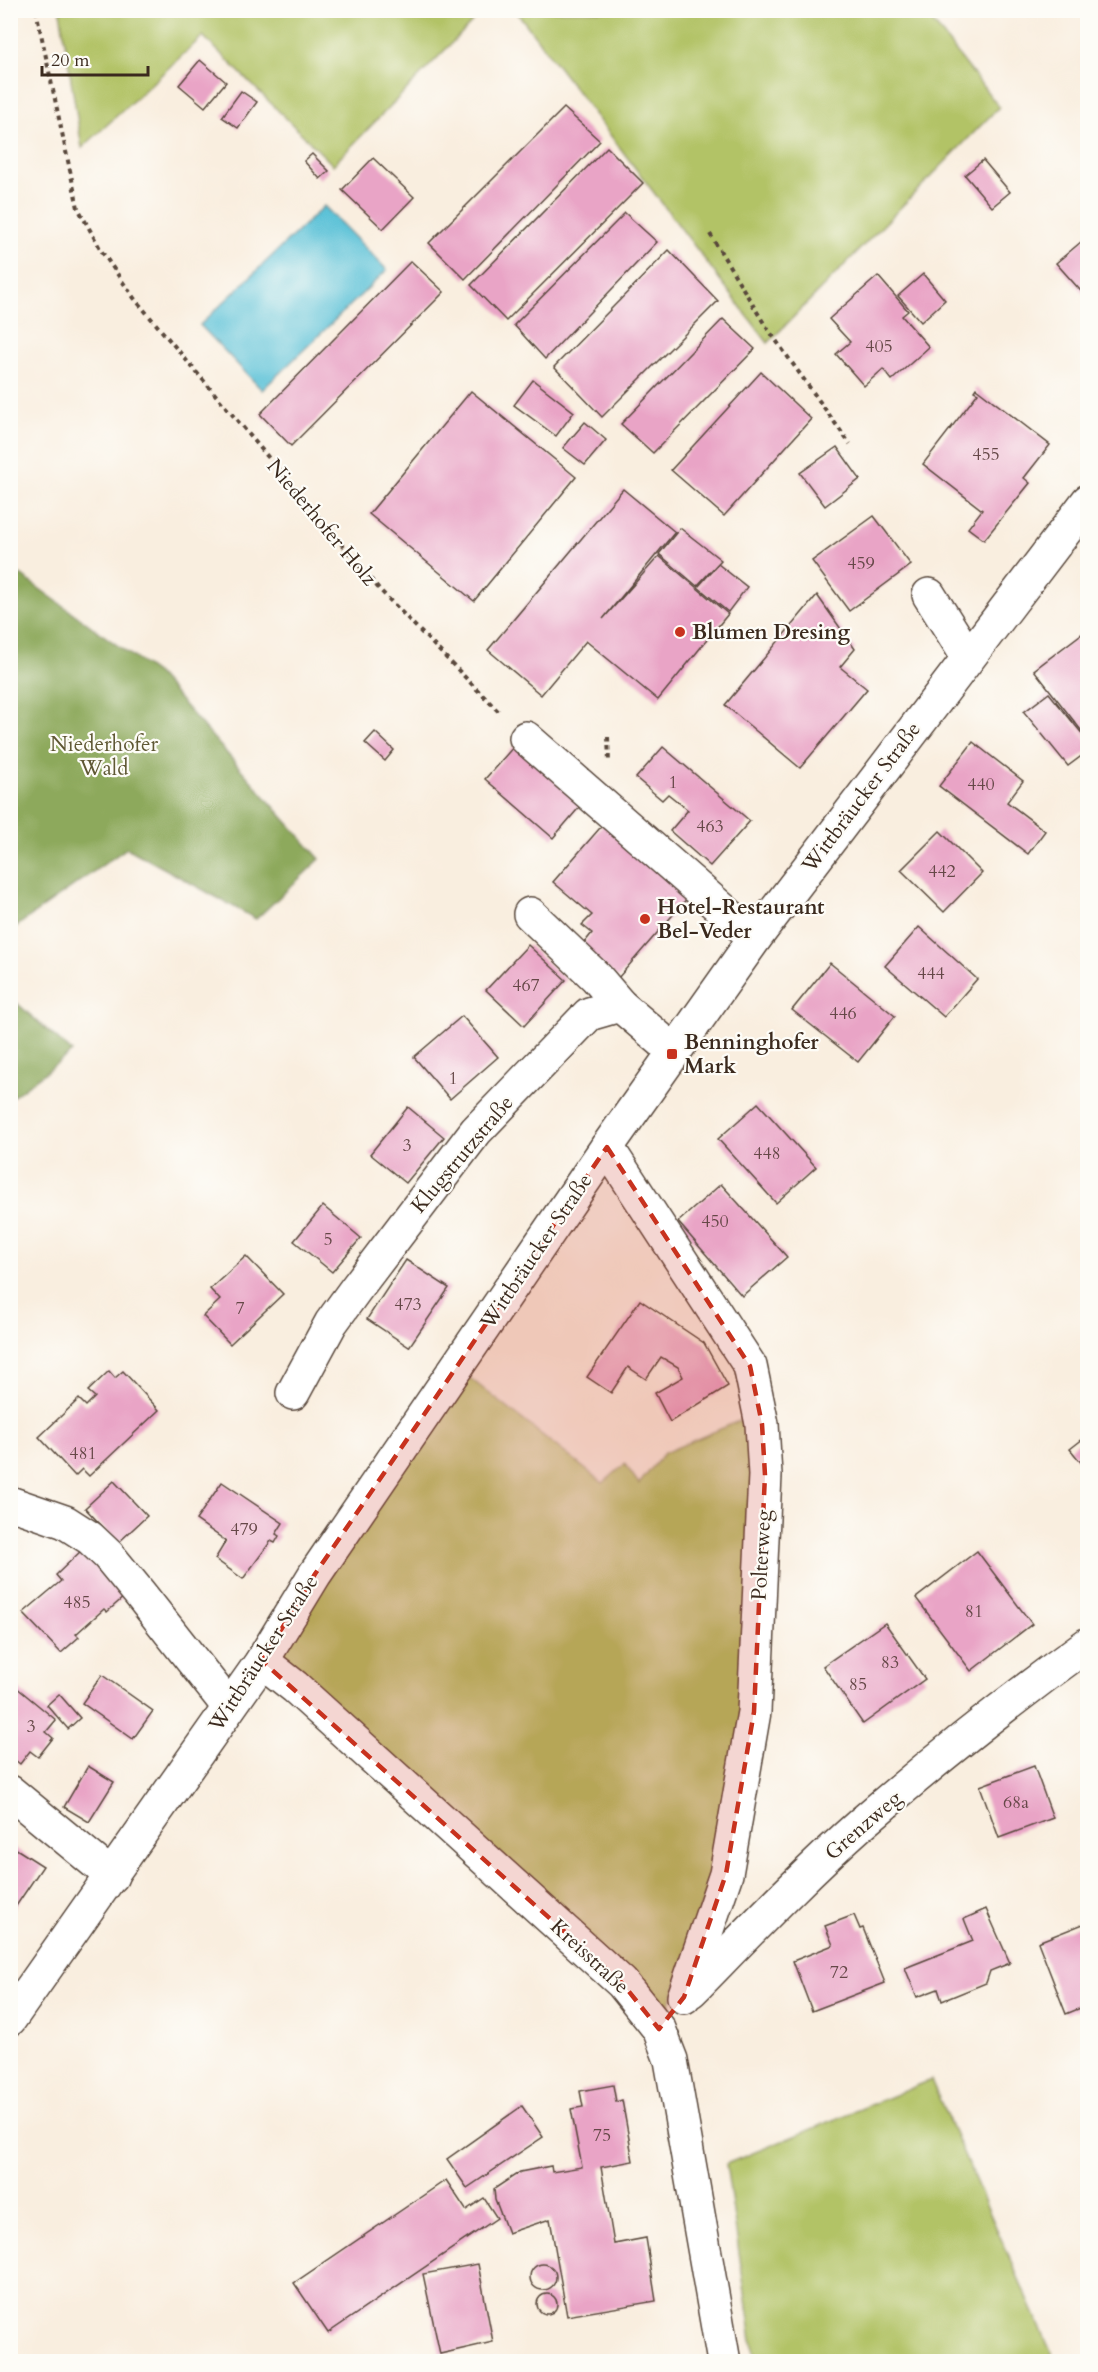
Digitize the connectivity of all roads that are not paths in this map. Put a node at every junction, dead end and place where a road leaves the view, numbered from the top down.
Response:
1 (1088, 501) edge
2 (929, 595) dead end
3 (968, 657) junction
4 (526, 738) road end
5 (530, 915) dead end
6 (754, 938) junction
7 (620, 1005) junction
8 (674, 1051) junction
9 (607, 1147) junction
10 (294, 1393) dead end
11 (10, 1503) edge
12 (1088, 1644) edge
13 (262, 1661) junction
14 (229, 1707) junction
15 (10, 1792) edge
16 (112, 1876) junction
17 (684, 1997) junction
18 (10, 2019) edge
19 (659, 2029) junction
20 (724, 2361) edge

1 - 3 main road, Wittbräucker Straße
2 - 3 main road
3 - 6 main road, Wittbräucker Straße
4 - 6 main road
5 - 7 main road
6 - 8 main road, Wittbräucker Straße
7 - 8 main road
7 - 10 main road, Klugstrutzstraße
8 - 9 main road, Wittbräucker Straße
9 - 13 main road, Wittbräucker Straße
9 - 17 main road, Polterweg
11 - 14 main road
12 - 17 main road, Grenzweg
13 - 14 main road, Wittbräucker Straße
13 - 19 main road, Kreisstraße
14 - 16 main road, Wittbräucker Straße
15 - 16 main road
16 - 18 main road, Wittbräucker Straße
17 - 19 main road, Grenzweg
19 - 20 main road, Kreisstraße

